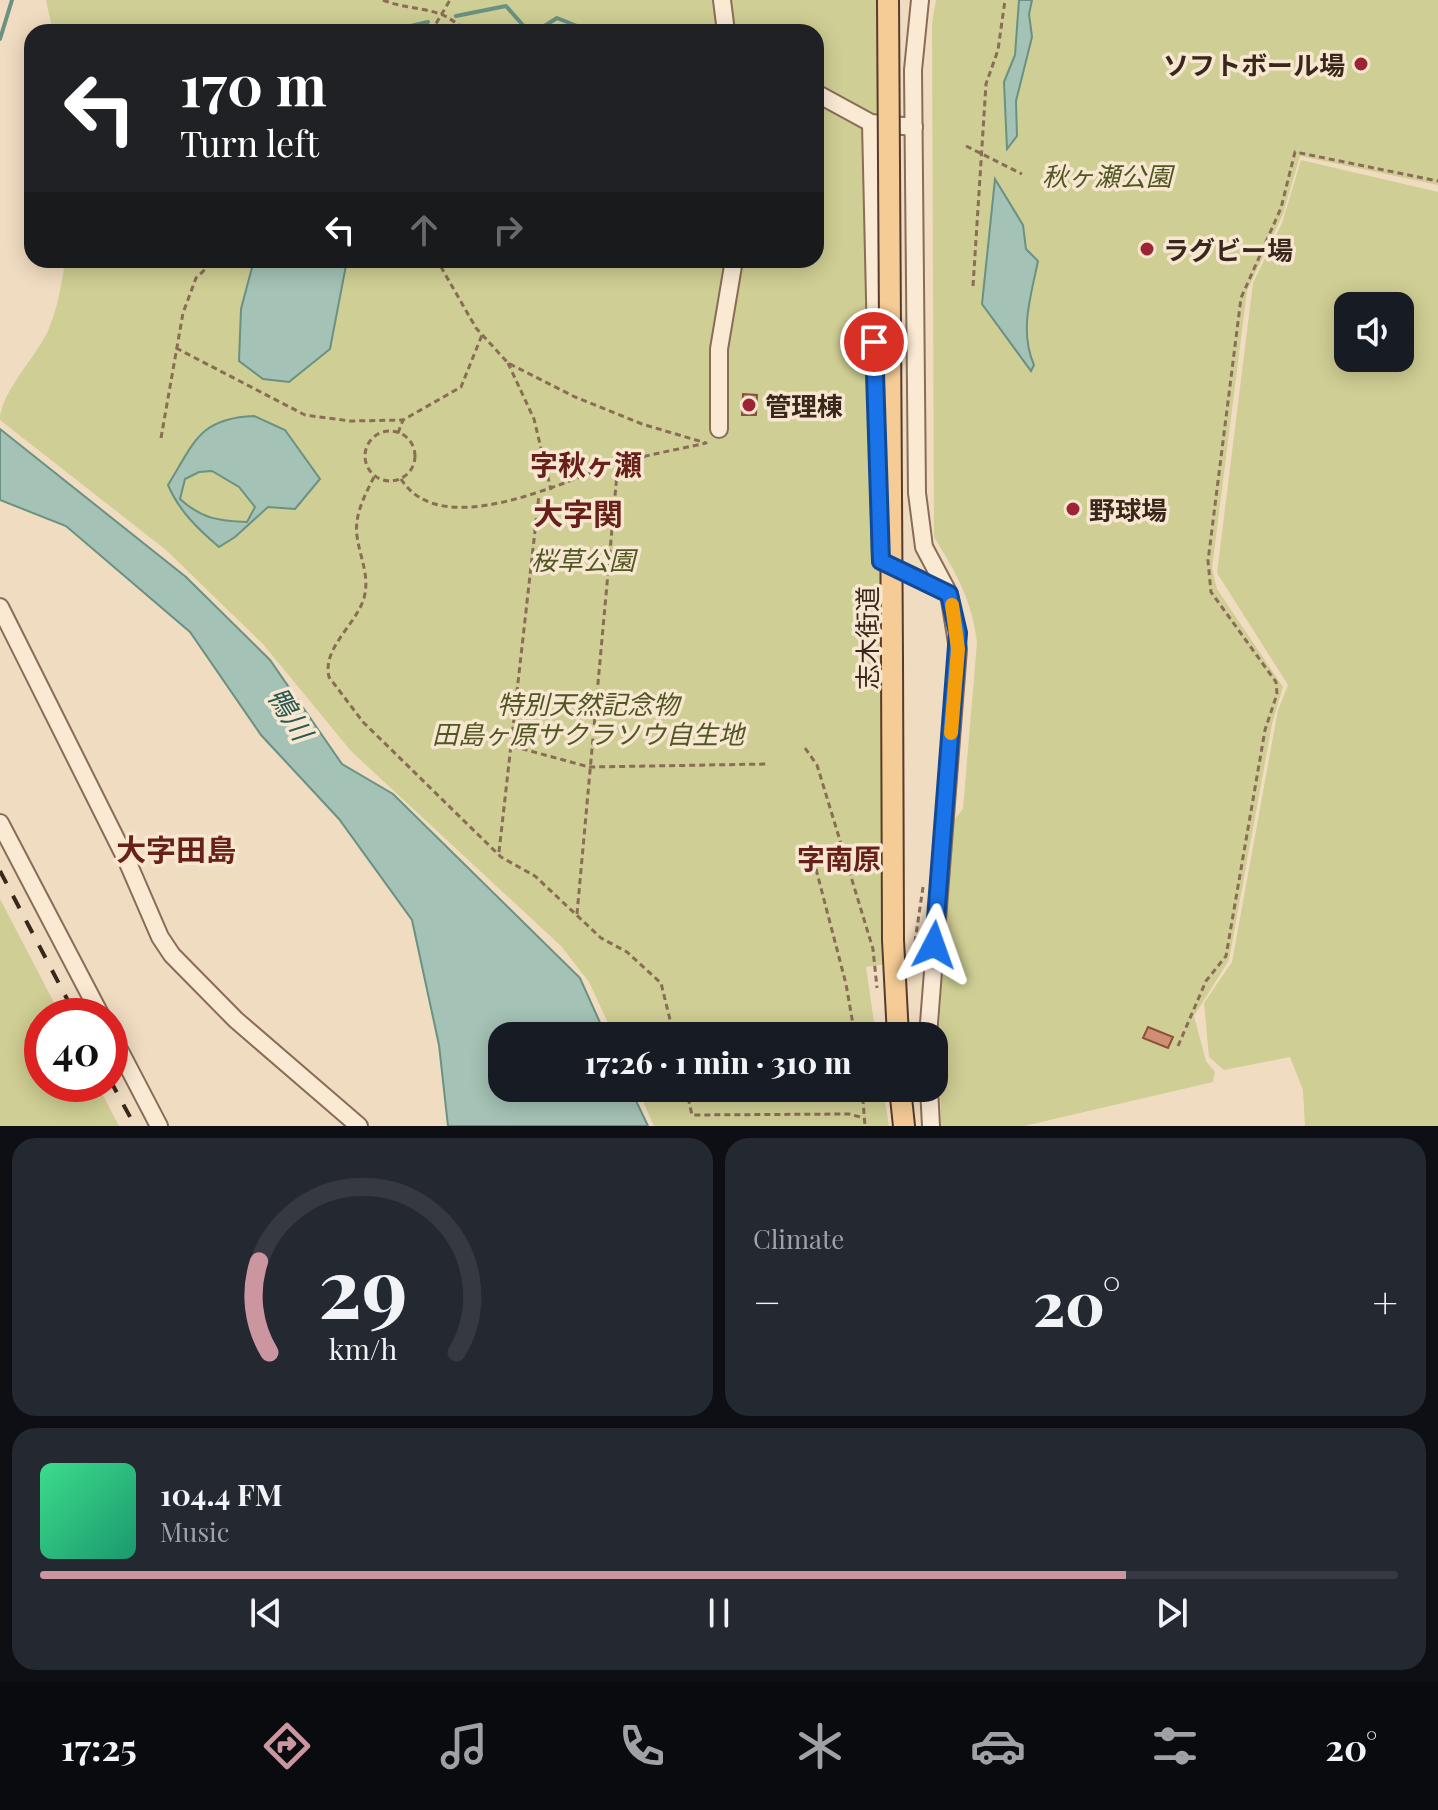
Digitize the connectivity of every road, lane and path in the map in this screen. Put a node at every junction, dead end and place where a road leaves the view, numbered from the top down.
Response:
1 (383, 0) edge
2 (450, 0) edge
3 (722, 0) edge
4 (888, 0) edge
5 (920, 0) edge
6 (1005, 0) edge
7 (442, 14) junction
8 (436, 24) edge
9 (456, 24) edge
10 (725, 24) edge
11 (824, 97) edge
12 (871, 123) junction
13 (914, 127) junction
14 (966, 146) dead end
15 (981, 152) junction
16 (1022, 174) dead end
17 (1438, 181) edge
18 (207, 268) edge
19 (442, 268) edge
20 (733, 268) edge
21 (973, 286) dead end
22 (482, 335) junction
23 (176, 348) junction
24 (508, 363) junction
25 (403, 420) junction
26 (719, 429) dead end
27 (398, 433) junction
28 (161, 438) dead end
29 (618, 463) junction
30 (374, 477) junction
31 (401, 479) junction
32 (551, 490) junction
33 (539, 495) junction
34 (949, 594) junction
35 (0, 607) edge
36 (512, 746) junction
37 (805, 748) dead end
38 (767, 764) dead end
39 (589, 767) junction
40 (0, 823) edge
41 (499, 852) junction
42 (816, 869) dead end
43 (577, 916) junction
44 (878, 993) dead end
45 (92, 998) edge
46 (671, 1022) edge
47 (853, 1022) edge
48 (897, 1022) edge
49 (929, 1022) edge
50 (1178, 1046) dead end
51 (128, 1067) edge
52 (689, 1102) edge
53 (863, 1102) edge
54 (901, 1102) edge
55 (930, 1102) edge
56 (864, 1118) junction
57 (159, 1126) edge
58 (359, 1126) edge
59 (865, 1126) edge
60 (904, 1126) edge
61 (931, 1126) edge

1 - 7 path
2 - 7 path
3 - 10 street
4 - 48 main road, 志木街道, bridge
5 - 13 street
6 - 15 path
7 - 8 path
7 - 9 path
11 - 12 street
12 - 13 street
12 - 34 street
13 - 34 street
14 - 15 path
15 - 16 path
15 - 21 path
17 - 50 path
18 - 23 path
19 - 22 path
20 - 26 street
22 - 24 path
22 - 25 path
23 - 25 path
23 - 28 path
24 - 29 path
24 - 32 path
25 - 27 path
27 - 30 path
27 - 31 path
29 - 32 path
29 - 39 path
30 - 31 path
30 - 41 path
31 - 33 path
32 - 33 path
33 - 36 path
34 - 49 street
35 - 58 street
36 - 39 path
36 - 41 path
37 - 44 path
38 - 39 path
39 - 43 path
40 - 45 street
41 - 43 path
42 - 47 path
43 - 46 path
51 - 57 street
52 - 56 path
53 - 56 path
54 - 60 main road
55 - 61 street
56 - 59 path

